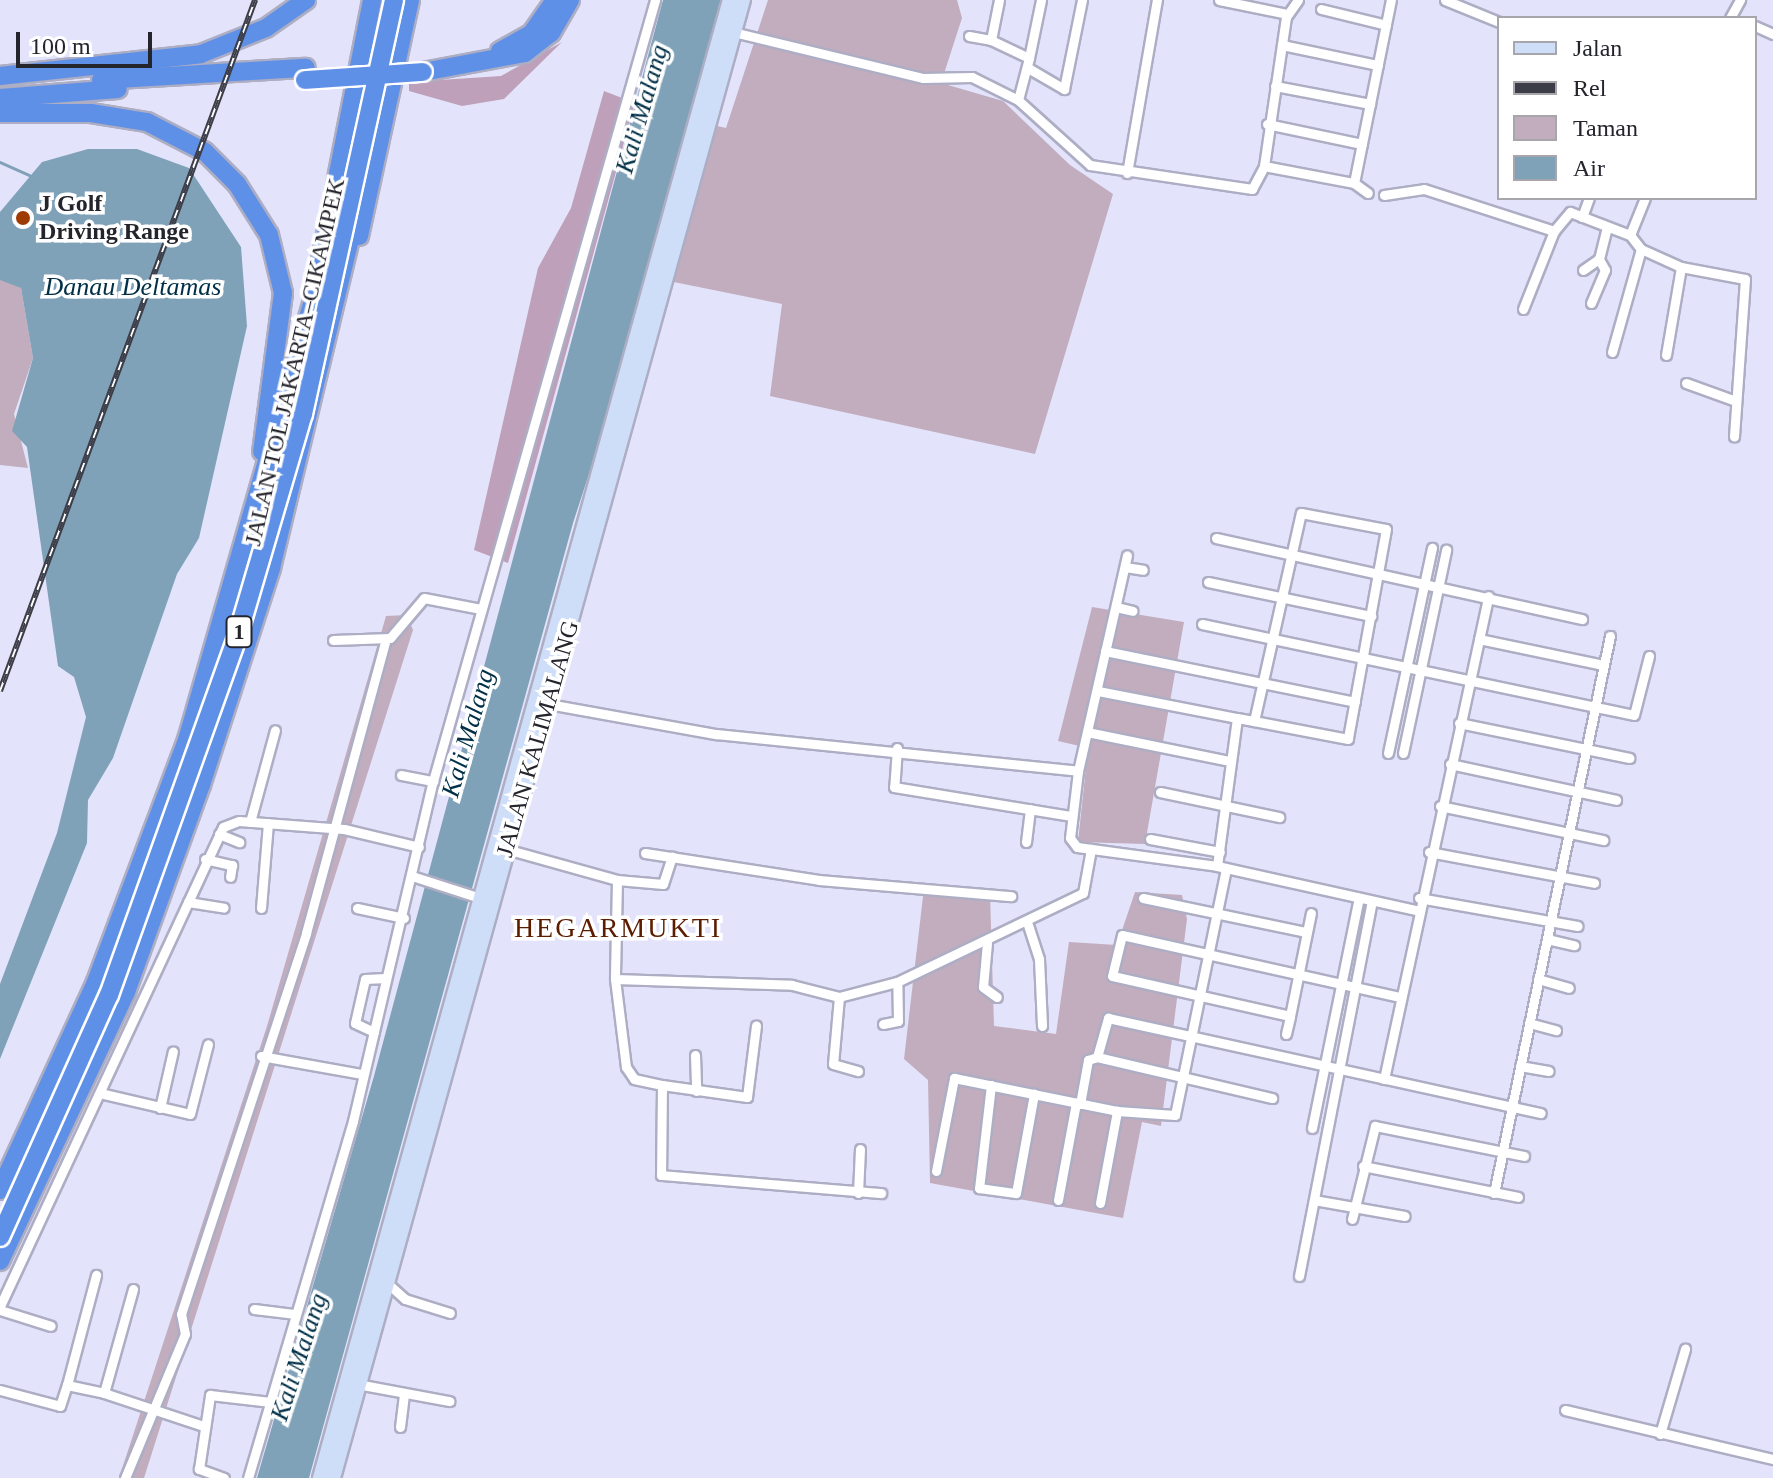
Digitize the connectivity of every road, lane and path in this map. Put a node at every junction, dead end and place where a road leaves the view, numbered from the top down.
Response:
1 (306, 0) edge
2 (372, 0) edge
3 (385, 0) edge
4 (397, 0) edge
5 (410, 0) edge
6 (555, 0) edge
7 (570, 0) edge
8 (655, 0) edge
9 (730, 0) edge
10 (743, 0) edge
11 (999, 0) edge
12 (1041, 0) edge
13 (1082, 0) edge
14 (1157, 0) edge
15 (1219, 0) edge
16 (1298, 0) edge
17 (1391, 0) edge
18 (1445, 0) edge
19 (1264, 4) edge
20 (1321, 9) dead end
21 (1287, 14) junction
22 (1497, 21) edge
23 (1386, 25) junction
24 (728, 31) junction
25 (969, 36) dead end
26 (991, 40) junction
27 (1282, 45) junction
28 (1028, 63) junction
29 (1378, 65) junction
30 (422, 67) junction
31 (305, 74) junction
32 (0, 76) edge
33 (27, 78) junction
34 (0, 85) edge
35 (1275, 86) junction
36 (0, 98) edge
37 (1018, 100) junction
38 (1370, 104) junction
39 (0, 113) edge
40 (1267, 124) junction
41 (1362, 144) junction
42 (1264, 166) junction
43 (1127, 173) junction
44 (1354, 183) junction
45 (1368, 193) dead end
46 (1384, 195) dead end
47 (1588, 200) edge
48 (1644, 200) edge
49 (1582, 217) junction
50 (1607, 228) junction
51 (1554, 231) junction
52 (1630, 235) junction
53 (1641, 249) junction
54 (1599, 259) junction
55 (1681, 267) junction
56 (1583, 270) dead end
57 (341, 291) junction
58 (1591, 303) dead end
59 (1523, 309) dead end
60 (1612, 352) dead end
61 (1666, 355) dead end
62 (1686, 383) dead end
63 (1733, 400) junction
64 (1734, 437) dead end
65 (1216, 538) dead end
66 (1432, 548) dead end
67 (1446, 550) dead end
68 (245, 553) junction
69 (1291, 555) junction
70 (1127, 556) dead end
71 (1125, 567) junction
72 (1143, 570) dead end
73 (1381, 574) junction
74 (1208, 582) dead end
75 (1424, 583) junction
76 (1438, 585) junction
77 (1488, 596) junction
78 (1281, 597) junction
79 (1116, 607) junction
80 (481, 609) junction
81 (1133, 611) dead end
82 (1371, 616) junction
83 (1582, 619) dead end
84 (1202, 624) dead end
85 (1610, 636) dead end
86 (386, 639) junction
87 (1272, 639) junction
88 (1479, 639) junction
89 (333, 640) dead end
90 (1105, 651) junction
91 (1649, 656) dead end
92 (1364, 659) junction
93 (1603, 665) junction
94 (1406, 669) junction
95 (1420, 672) junction
96 (1263, 682) junction
97 (1469, 682) junction
98 (1098, 691) junction
99 (1355, 702) junction
100 (541, 703) junction
101 (1595, 708) junction
102 (1237, 718) junction
103 (1254, 721) junction
104 (1459, 723) junction
105 (275, 730) dead end
106 (1087, 732) junction
107 (897, 748) junction
108 (1586, 750) junction
109 (1388, 753) dead end
110 (1403, 753) dead end
111 (1629, 758) dead end
112 (1230, 761) junction
113 (1450, 764) junction
114 (1078, 771) junction
115 (401, 775) dead end
116 (433, 781) junction
117 (1577, 791) junction
118 (1160, 792) dead end
119 (1616, 800) dead end
120 (1440, 806) junction
121 (1227, 807) junction
122 (1030, 809) junction
123 (1072, 816) junction
124 (1279, 817) dead end
125 (250, 822) junction
126 (268, 823) junction
127 (336, 828) junction
128 (1569, 833) junction
129 (219, 834) junction
130 (1150, 839) dead end
131 (1603, 840) dead end
132 (239, 842) dead end
133 (1026, 842) dead end
134 (419, 847) junction
135 (501, 848) junction
136 (1091, 849) junction
137 (1220, 852) junction
138 (1429, 852) junction
139 (645, 853) dead end
140 (672, 856) junction
141 (205, 859) junction
142 (1222, 867) junction
143 (230, 877) dead end
144 (1559, 878) junction
145 (419, 879) junction
146 (617, 880) junction
147 (1594, 883) dead end
148 (475, 896) junction
149 (1011, 896) dead end
150 (1143, 898) dead end
151 (1359, 898) junction
152 (1419, 898) junction
153 (1372, 901) junction
154 (188, 902) junction
155 (224, 908) dead end
156 (261, 908) dead end
157 (357, 908) dead end
158 (1416, 910) junction
159 (1311, 913) dead end
160 (1216, 914) junction
161 (404, 918) junction
162 (1550, 921) junction
163 (1028, 925) junction
164 (1578, 926) dead end
165 (1306, 932) junction
166 (1547, 939) junction
167 (987, 943) junction
168 (1574, 945) dead end
169 (1208, 956) junction
170 (1297, 974) junction
171 (386, 978) junction
172 (615, 979) junction
173 (1538, 979) junction
174 (897, 982) junction
175 (1340, 983) junction
176 (1354, 986) junction
177 (1569, 988) dead end
178 (839, 997) junction
179 (997, 997) dead end
180 (1399, 997) junction
181 (1201, 998) junction
182 (1290, 1016) junction
183 (1529, 1023) junction
184 (883, 1024) dead end
185 (756, 1026) dead end
186 (1042, 1026) dead end
187 (1556, 1030) dead end
188 (374, 1032) junction
189 (1286, 1034) dead end
190 (1191, 1038) junction
191 (208, 1044) dead end
192 (173, 1051) dead end
193 (695, 1055) dead end
194 (261, 1056) junction
195 (1097, 1057) junction
196 (1324, 1065) junction
197 (1520, 1066) junction
198 (1338, 1069) junction
199 (858, 1071) dead end
200 (1549, 1071) dead end
201 (362, 1074) junction
202 (1384, 1079) junction
203 (1183, 1080) junction
204 (662, 1085) junction
205 (991, 1085) junction
206 (696, 1091) junction
207 (104, 1094) junction
208 (1034, 1094) junction
209 (1272, 1098) dead end
210 (1078, 1103) junction
211 (1512, 1107) junction
212 (160, 1108) junction
213 (1117, 1111) junction
214 (1541, 1113) dead end
215 (1312, 1128) dead end
216 (860, 1149) dead end
217 (1503, 1151) junction
218 (1524, 1156) dead end
219 (1363, 1166) junction
220 (936, 1171) dead end
221 (0, 1190) edge
222 (858, 1193) junction
223 (881, 1193) dead end
224 (1494, 1193) junction
225 (1518, 1197) dead end
226 (1058, 1200) dead end
227 (1314, 1200) junction
228 (1100, 1203) dead end
229 (1355, 1206) junction
230 (0, 1215) edge
231 (1405, 1216) dead end
232 (1352, 1219) dead end
233 (0, 1237) edge
234 (0, 1261) edge
235 (96, 1275) dead end
236 (1299, 1276) dead end
237 (381, 1280) junction
238 (133, 1289) dead end
239 (0, 1308) edge
240 (254, 1309) dead end
241 (450, 1313) dead end
242 (292, 1314) junction
243 (51, 1326) dead end
244 (1685, 1349) dead end
245 (352, 1384) junction
246 (67, 1385) junction
247 (0, 1390) edge
248 (104, 1393) junction
249 (404, 1394) junction
250 (449, 1401) dead end
251 (271, 1402) junction
252 (1565, 1410) dead end
253 (156, 1414) junction
254 (203, 1426) junction
255 (400, 1427) dead end
256 (1660, 1434) junction
257 (1773, 1459) edge
258 (125, 1478) edge
259 (224, 1478) edge
260 (248, 1478) edge
261 (320, 1478) edge
262 (333, 1478) edge

1 - 33 highway
2 - 68 highway, JALAN TOL JAKARTA–CIKAMPEK / 1
3 - 230 highway, 1, bridge
4 - 57 highway, JALAN TOL JAKARTA–CIKAMPEK / 1
4 - 233 highway, 1, bridge
5 - 57 highway
6 - 30 highway
7 - 30 highway
8 - 80 street
9 - 24 main road, JALAN KALIMALANG
10 - 24 main road, JALAN KALIMALANG
11 - 26 street
12 - 28 street
13 - 28 street
14 - 43 street
15 - 19 street
16 - 21 street
17 - 23 street
18 - 22 street
19 - 21 street
20 - 23 street
21 - 27 street
23 - 29 street
24 - 37 street
24 - 100 main road, JALAN KALIMALANG
25 - 26 street
26 - 28 street
27 - 29 street
27 - 35 street
28 - 37 street
29 - 38 street
30 - 31 highway
31 - 33 highway
31 - 36 highway
32 - 33 highway
33 - 34 highway
35 - 38 street
35 - 40 street
37 - 43 street
38 - 41 street
39 - 68 highway
40 - 41 street
40 - 42 street
41 - 44 street
42 - 43 street
42 - 44 street
44 - 45 street
46 - 51 street
47 - 49 street
48 - 52 street
49 - 50 street
49 - 51 street
50 - 52 street
50 - 54 street
51 - 59 street
52 - 53 street
53 - 55 street
53 - 60 street
54 - 56 street
54 - 58 street
55 - 61 street
55 - 63 street
57 - 234 highway, JALAN TOL JAKARTA–CIKAMPEK / 1
62 - 63 street
63 - 64 street
65 - 69 street
66 - 75 street
67 - 76 street
68 - 221 highway, JALAN TOL JAKARTA–CIKAMPEK / 1
69 - 73 street
69 - 73 street
69 - 78 street
70 - 71 street
71 - 72 street
71 - 79 street
73 - 75 street
73 - 82 street
74 - 78 street
75 - 76 street
75 - 94 street
76 - 77 street
76 - 95 street
77 - 83 street
77 - 88 street
78 - 82 street
78 - 87 street
79 - 81 street
79 - 90 street
80 - 86 street
80 - 116 street
82 - 92 street
84 - 87 street
85 - 93 street
86 - 89 street
86 - 127 street
87 - 92 street
87 - 96 street
88 - 93 street
88 - 97 street
90 - 96 street
90 - 98 street
91 - 101 street
92 - 94 street
92 - 99 street
93 - 101 street
94 - 95 street
94 - 109 street
95 - 97 street
95 - 110 street
96 - 99 street
96 - 103 street
97 - 101 street
97 - 104 street
98 - 102 street
98 - 106 street
99 - 103 street
100 - 107 street
100 - 135 main road, JALAN KALIMALANG
101 - 108 street
102 - 103 street
102 - 112 street
104 - 108 street
104 - 113 street
105 - 125 street
106 - 112 street
106 - 114 street
107 - 114 street
107 - 122 street
108 - 111 street
108 - 117 street
112 - 121 street
113 - 117 street
113 - 120 street
114 - 123 street
115 - 116 street
116 - 134 street
117 - 119 street
117 - 128 street
118 - 121 street
120 - 128 street
120 - 138 street
121 - 124 street
121 - 137 street
122 - 123 street
122 - 133 street
123 - 136 street
125 - 126 street
125 - 129 street
126 - 127 street
126 - 156 street
127 - 134 street
127 - 194 street
128 - 131 street
128 - 144 street
129 - 132 street
129 - 141 street
130 - 137 street
134 - 145 street
135 - 146 street
135 - 148 main road, JALAN KALIMALANG
135 - 237 main road, JALAN KALIMALANG
136 - 142 street
136 - 163 street
137 - 142 street
138 - 144 street
138 - 152 street
139 - 140 street
140 - 146 street
140 - 149 street
141 - 143 street
141 - 154 street
142 - 151 street
142 - 160 street
144 - 147 street
144 - 162 street
145 - 148 street
145 - 161 street
146 - 172 street
148 - 237 main road, JALAN KALIMALANG
150 - 160 street
151 - 153 street
151 - 175 street
152 - 158 street
152 - 162 street
153 - 158 street
153 - 176 street
154 - 155 street
154 - 207 street
157 - 161 street
158 - 180 street
159 - 165 street
160 - 165 street
160 - 169 street
161 - 171 street
162 - 164 street
162 - 166 street
163 - 167 street
163 - 186 street
165 - 170 street
166 - 168 street
166 - 173 street
167 - 174 street
167 - 179 street
169 - 170 street
169 - 181 street
169 - 181 street
170 - 175 street
170 - 182 street
171 - 188 street
171 - 188 street
172 - 178 street
172 - 204 street
173 - 177 street
173 - 183 street
174 - 178 street
174 - 184 street
175 - 176 street
175 - 196 street
176 - 180 street
176 - 198 street
178 - 199 street
180 - 202 street
181 - 182 street
181 - 190 street
182 - 189 street
183 - 187 street
183 - 197 street
185 - 206 street
188 - 201 street
190 - 195 street
190 - 196 street
190 - 203 street
191 - 212 street
192 - 212 street
193 - 206 street
194 - 201 street
194 - 253 street
195 - 203 street
195 - 210 street
196 - 198 street
196 - 215 street
197 - 200 street
197 - 211 street
198 - 202 street
198 - 227 street
201 - 242 street
202 - 211 street
203 - 209 street
203 - 213 street
204 - 206 street
204 - 222 street
205 - 208 street
205 - 208 street
205 - 220 street
207 - 212 street
207 - 239 street
208 - 210 street
210 - 213 street
210 - 226 street
211 - 214 street
211 - 217 street
213 - 228 street
216 - 222 street
217 - 218 street
217 - 219 street
217 - 224 street
219 - 224 street
219 - 229 street
222 - 223 street
224 - 225 street
227 - 229 street
227 - 236 street
229 - 231 street
229 - 232 street
235 - 246 street
237 - 241 street
237 - 245 main road, JALAN KALIMALANG
238 - 248 street
239 - 243 street
240 - 242 street
242 - 251 street
244 - 256 street
245 - 249 street
245 - 261 main road, JALAN KALIMALANG
245 - 262 main road, JALAN KALIMALANG
246 - 247 street
246 - 248 street
248 - 253 street
249 - 250 street
249 - 255 street
251 - 254 street
251 - 260 street
252 - 256 street
253 - 254 street
253 - 258 street
254 - 259 street
256 - 257 street

